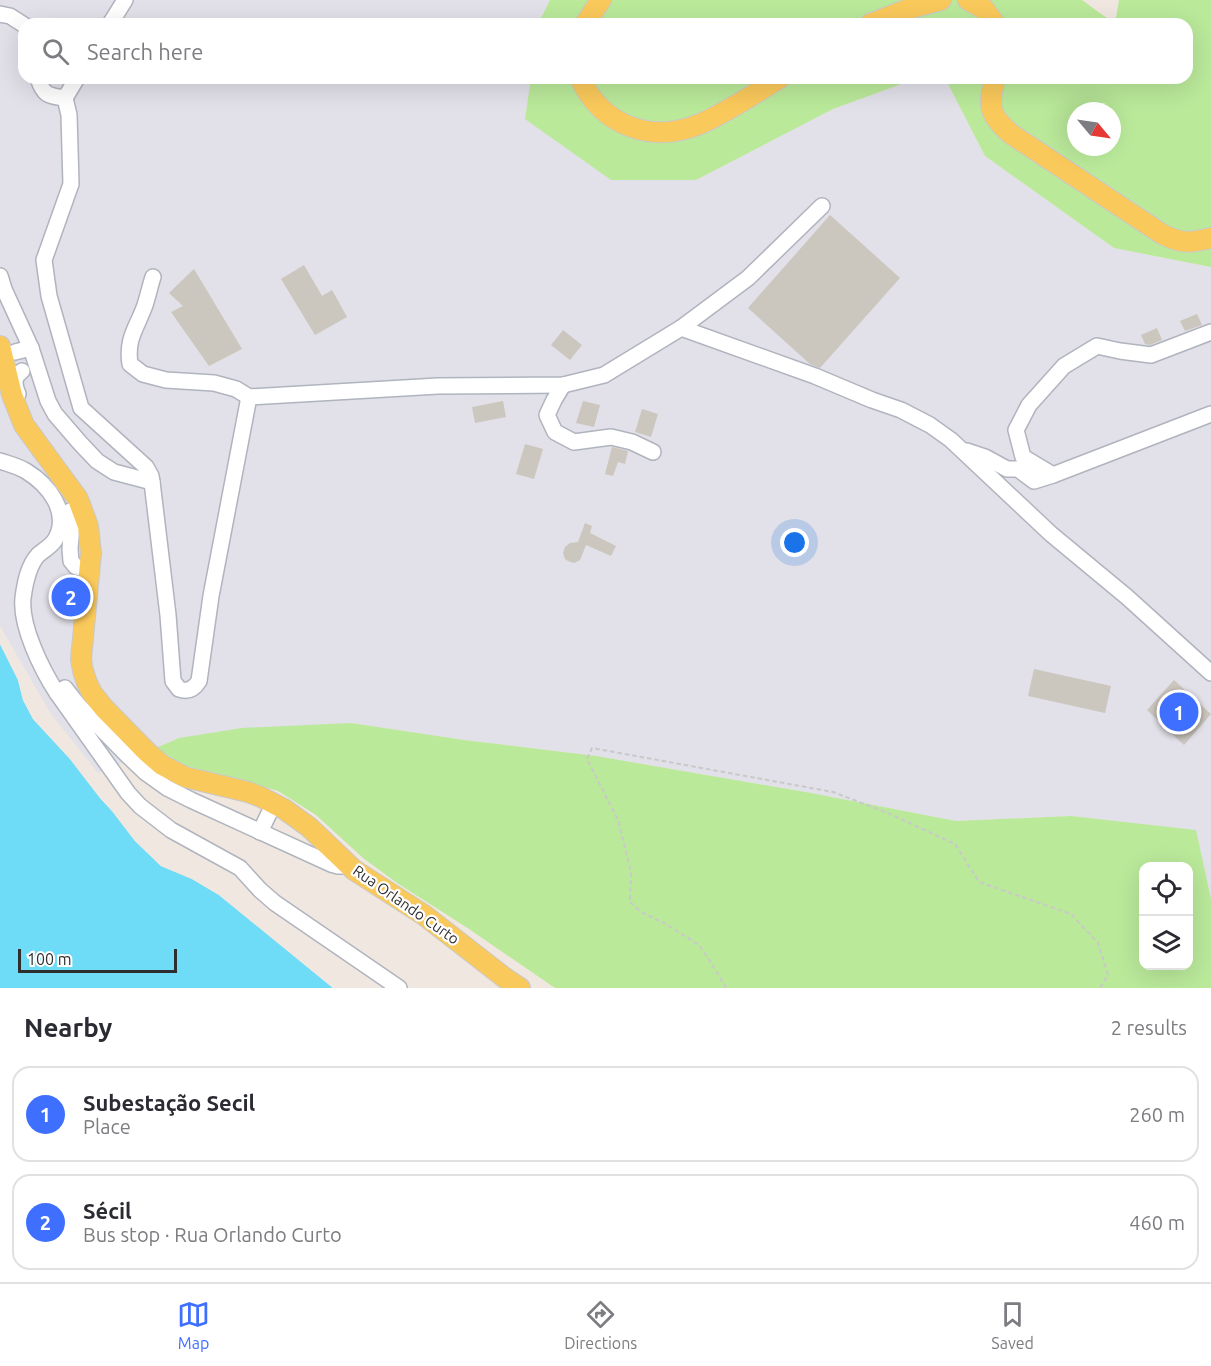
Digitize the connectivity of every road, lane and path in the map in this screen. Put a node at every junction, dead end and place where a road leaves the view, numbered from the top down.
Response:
1 (125, 0) edge
2 (601, 0) edge
3 (941, 0) edge
4 (968, 0) edge
5 (0, 14) edge
6 (114, 18) edge
7 (589, 18) edge
8 (885, 18) edge
9 (991, 18) edge
10 (18, 21) edge
11 (40, 84) edge
12 (73, 84) edge
13 (583, 84) edge
14 (770, 84) edge
15 (993, 84) edge
16 (65, 98) junction
17 (822, 206) dead end
18 (1211, 238) edge
19 (0, 276) edge
20 (153, 277) dead end
21 (681, 328) junction
22 (1211, 332) edge
23 (7, 355) edge
24 (29, 369) junction
25 (563, 385) junction
26 (249, 397) junction
27 (0, 402) edge
28 (1211, 414) edge
29 (961, 450) junction
30 (653, 452) dead end
31 (48, 456) junction
32 (0, 461) edge
33 (1007, 469) junction
34 (1053, 475) junction
35 (63, 479) junction
36 (152, 482) junction
37 (999, 484) junction
38 (70, 511) dead end
39 (89, 570) junction
40 (1211, 673) edge
41 (57, 693) junction
42 (274, 803) junction
43 (260, 832) junction
44 (348, 866) junction
45 (399, 988) edge
46 (520, 988) edge
47 (726, 988) edge
48 (1100, 988) edge

1 - 6 lane
2 - 7 main road
3 - 8 main road
4 - 9 main road
5 - 10 lane
11 - 16 lane
12 - 16 lane
13 - 14 main road
15 - 18 main road
16 - 36 lane
17 - 21 lane
19 - 23 lane
20 - 26 lane
21 - 25 lane
21 - 29 lane
22 - 34 lane
23 - 24 lane
23 - 24 lane
23 - 31 main road, Rua Orlando Curto
24 - 31 lane
24 - 36 lane
25 - 26 lane
25 - 30 lane
26 - 36 lane
27 - 35 main road, Rua Orlando Curto
28 - 34 lane
29 - 33 lane
29 - 37 lane
31 - 35 main road, Rua Orlando Curto
32 - 41 lane
33 - 34 lane
33 - 37 lane
35 - 39 main road, Rua Orlando Curto
37 - 40 lane
38 - 39 lane
39 - 42 main road, Rua Orlando Curto
41 - 43 lane
41 - 45 lane
42 - 43 lane
42 - 44 main road, Rua Orlando Curto
43 - 44 lane
44 - 46 main road, Rua Orlando Curto
47 - 48 path

